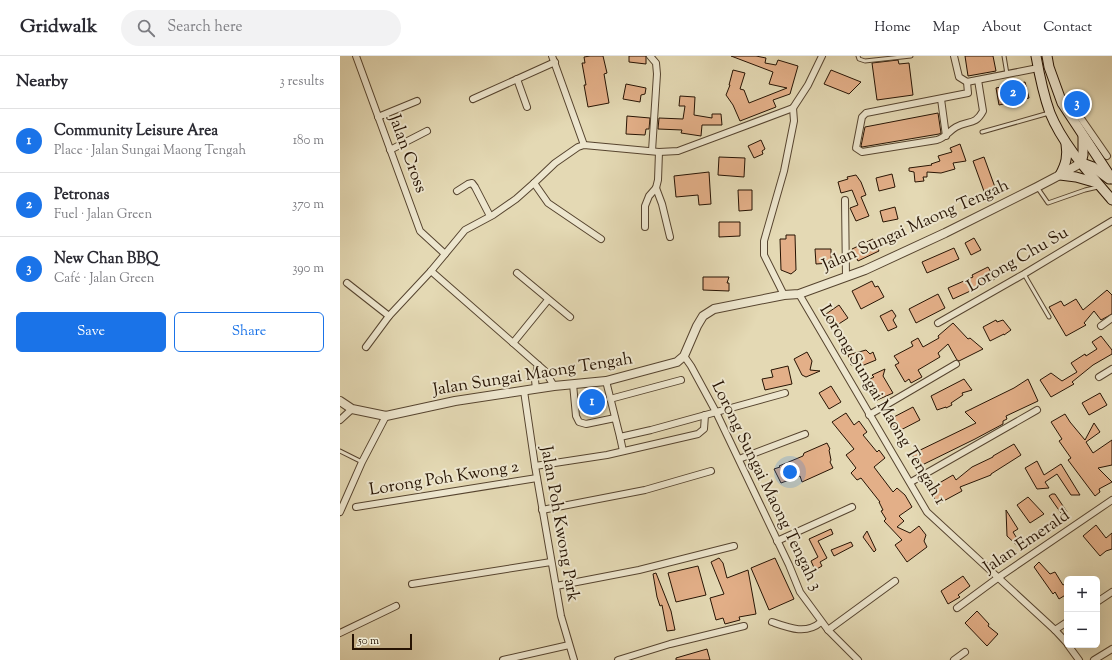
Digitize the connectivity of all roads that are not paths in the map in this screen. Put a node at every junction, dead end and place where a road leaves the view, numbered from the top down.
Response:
1 (356, 56) edge
2 (650, 56) edge
3 (822, 56) edge
4 (858, 56) edge
5 (911, 56) edge
6 (954, 56) edge
7 (1004, 56) edge
8 (1036, 56) edge
9 (1047, 56) edge
10 (554, 59) edge
11 (1038, 68) junction
12 (1007, 74) junction
13 (517, 79) junction
14 (978, 80) junction
15 (967, 82) junction
16 (980, 91) junction
17 (968, 93) junction
18 (473, 99) dead end
19 (941, 99) junction
20 (417, 101) dead end
21 (1062, 103) junction
22 (526, 107) dead end
23 (793, 108) junction
24 (1050, 113) junction
25 (378, 117) junction
26 (427, 131) dead end
27 (982, 132) dead end
28 (946, 136) junction
29 (1083, 136) junction
30 (1066, 141) junction
31 (584, 145) junction
32 (390, 150) junction
33 (655, 152) junction
34 (1106, 156) edge
35 (1081, 163) junction
36 (1060, 175) junction
37 (1112, 180) edge
38 (534, 183) junction
39 (1099, 185) junction
40 (1036, 187) junction
41 (656, 188) junction
42 (457, 191) dead end
43 (845, 200) dead end
44 (1112, 200) edge
45 (490, 216) junction
46 (1112, 221) edge
47 (645, 227) dead end
48 (670, 237) dead end
49 (601, 240) dead end
50 (445, 254) junction
51 (431, 270) junction
52 (517, 273) dead end
53 (1024, 274) junction
54 (846, 277) junction
55 (347, 284) dead end
56 (799, 294) junction
57 (784, 295) junction
58 (548, 300) junction
59 (389, 316) junction
60 (570, 317) dead end
61 (1049, 317) dead end
62 (1112, 318) edge
63 (938, 323) dead end
64 (1101, 326) dead end
65 (513, 343) junction
66 (366, 347) dead end
67 (684, 356) junction
68 (956, 364) dead end
69 (538, 365) junction
70 (1112, 369) edge
71 (1099, 377) dead end
72 (681, 380) dead end
73 (606, 381) junction
74 (573, 384) junction
75 (554, 386) junction
76 (536, 389) junction
77 (524, 391) junction
78 (785, 393) dead end
79 (610, 399) junction
80 (340, 401) edge
81 (352, 409) junction
82 (1038, 410) dead end
83 (716, 412) junction
84 (705, 415) junction
85 (869, 415) junction
86 (386, 416) junction
87 (615, 418) junction
88 (340, 420) edge
89 (805, 434) dead end
90 (620, 437) junction
91 (340, 451) edge
92 (623, 451) junction
93 (739, 459) junction
94 (362, 462) junction
95 (534, 466) junction
96 (711, 471) dead end
97 (537, 478) junction
98 (911, 482) junction
99 (1112, 500) edge
100 (356, 507) dead end
101 (852, 507) dead end
102 (542, 510) junction
103 (340, 512) edge
104 (778, 541) junction
105 (734, 546) dead end
106 (551, 562) junction
107 (999, 577) junction
108 (895, 580) dead end
109 (412, 584) dead end
110 (556, 586) junction
111 (1112, 592) edge
112 (1100, 600) edge
113 (396, 606) dead end
114 (957, 608) dead end
115 (772, 622) dead end
116 (821, 622) junction
117 (1064, 624) edge
118 (744, 626) dead end
119 (828, 630) junction
120 (1055, 630) junction
121 (340, 633) edge
122 (1064, 640) edge
123 (569, 645) junction
124 (1071, 648) edge
125 (1112, 649) edge
126 (965, 652) dead end
127 (503, 660) edge
128 (574, 660) edge
129 (618, 660) edge
130 (858, 660) edge
131 (954, 660) edge
132 (1079, 660) edge
133 (1094, 660) edge

1 - 25 street, Jalan Cross
2 - 33 street
3 - 23 street
4 - 5 lane
6 - 15 street
7 - 12 lane
8 - 11 main road
9 - 21 main road
10 - 13 street
10 - 31 street
11 - 12 street
11 - 24 main road
12 - 14 street
13 - 18 street
13 - 22 street
14 - 15 street
14 - 16 street
15 - 17 street
16 - 17 street
16 - 28 street
17 - 19 street
19 - 28 street
19 - 28 street
20 - 25 street
21 - 29 main road
21 - 34 street
23 - 33 street
23 - 57 street
24 - 27 lane
24 - 30 main road
25 - 32 street, Jalan Cross
26 - 32 street
29 - 34 main road
29 - 35 main road
30 - 35 main road
30 - 36 main road
31 - 33 street
31 - 38 street
32 - 50 street, Jalan Cross
33 - 41 street
34 - 37 main road
35 - 36 street, Jalan Sungai Maong Tengah
35 - 37 main road
35 - 39 main road
36 - 39 main road
36 - 40 street, Jalan Sungai Maong Tengah
38 - 45 street
38 - 49 street
39 - 40 lane
39 - 44 main road
40 - 54 street, Jalan Sungai Maong Tengah
41 - 47 street
41 - 48 street
42 - 45 street
43 - 54 street
45 - 50 street
46 - 53 street, Lorong Chu Su
50 - 51 street
51 - 59 street
51 - 65 street
52 - 58 street
53 - 61 lane
53 - 63 street, Lorong Chu Su
54 - 56 street, Jalan Sungai Maong Tengah
55 - 59 street
56 - 57 street, Jalan Sungai Maong Tengah
56 - 85 street, Lorong Sungai Maong Tengah 1
57 - 67 street, Jalan Sungai Maong Tengah
58 - 60 street
58 - 65 street
59 - 66 street
62 - 64 street
65 - 69 street
67 - 73 street, Jalan Sungai Maong Tengah
67 - 83 street, Lorong Sungai Maong Tengah 3
68 - 85 street
69 - 75 street
69 - 76 street
70 - 71 street
72 - 79 street
73 - 74 street, Jalan Sungai Maong Tengah
73 - 79 street
74 - 75 street, Jalan Sungai Maong Tengah
74 - 87 street
75 - 76 street, Jalan Sungai Maong Tengah
76 - 77 street, Jalan Sungai Maong Tengah
77 - 86 street, Jalan Sungai Maong Tengah
77 - 95 street, Jalan Poh Kwong Park
78 - 83 street
79 - 87 street
80 - 81 street, Jalan Sungai Maong Tengah
81 - 86 street, Jalan Sungai Maong Tengah
81 - 88 street
82 - 98 street
83 - 84 street
83 - 93 street, Lorong Sungai Maong Tengah 3
84 - 90 street
84 - 92 street
85 - 98 street, Lorong Sungai Maong Tengah 1
86 - 94 street
87 - 90 street
89 - 93 street
90 - 92 street
91 - 94 lane
92 - 95 street
93 - 104 street, Lorong Sungai Maong Tengah 3
94 - 103 street
95 - 97 street, Jalan Poh Kwong Park
96 - 102 street
97 - 100 street, Lorong Poh Kwong 2
97 - 102 street, Jalan Poh Kwong Park
98 - 107 street, Lorong Sungai Maong Tengah 1
99 - 107 street, Jalan Emerald
101 - 104 street
102 - 106 street, Jalan Poh Kwong Park
104 - 116 street, Lorong Sungai Maong Tengah 3
105 - 110 street
106 - 109 street
106 - 110 street, Jalan Poh Kwong Park
107 - 114 street, Jalan Emerald
107 - 120 street, Lorong Sungai Maong Tengah 1
108 - 119 street
110 - 123 street, Jalan Poh Kwong Park
111 - 112 street
113 - 121 street
115 - 116 street
116 - 119 street, Lorong Sungai Maong Tengah 3
117 - 120 street
118 - 129 street
119 - 130 street, Lorong Sungai Maong Tengah 3
120 - 122 street, Lorong Sungai Maong Tengah 1
123 - 127 street
123 - 128 street, Jalan Poh Kwong Park
124 - 132 street, Lorong Sungai Maong Tengah 1
125 - 133 street
126 - 131 street

